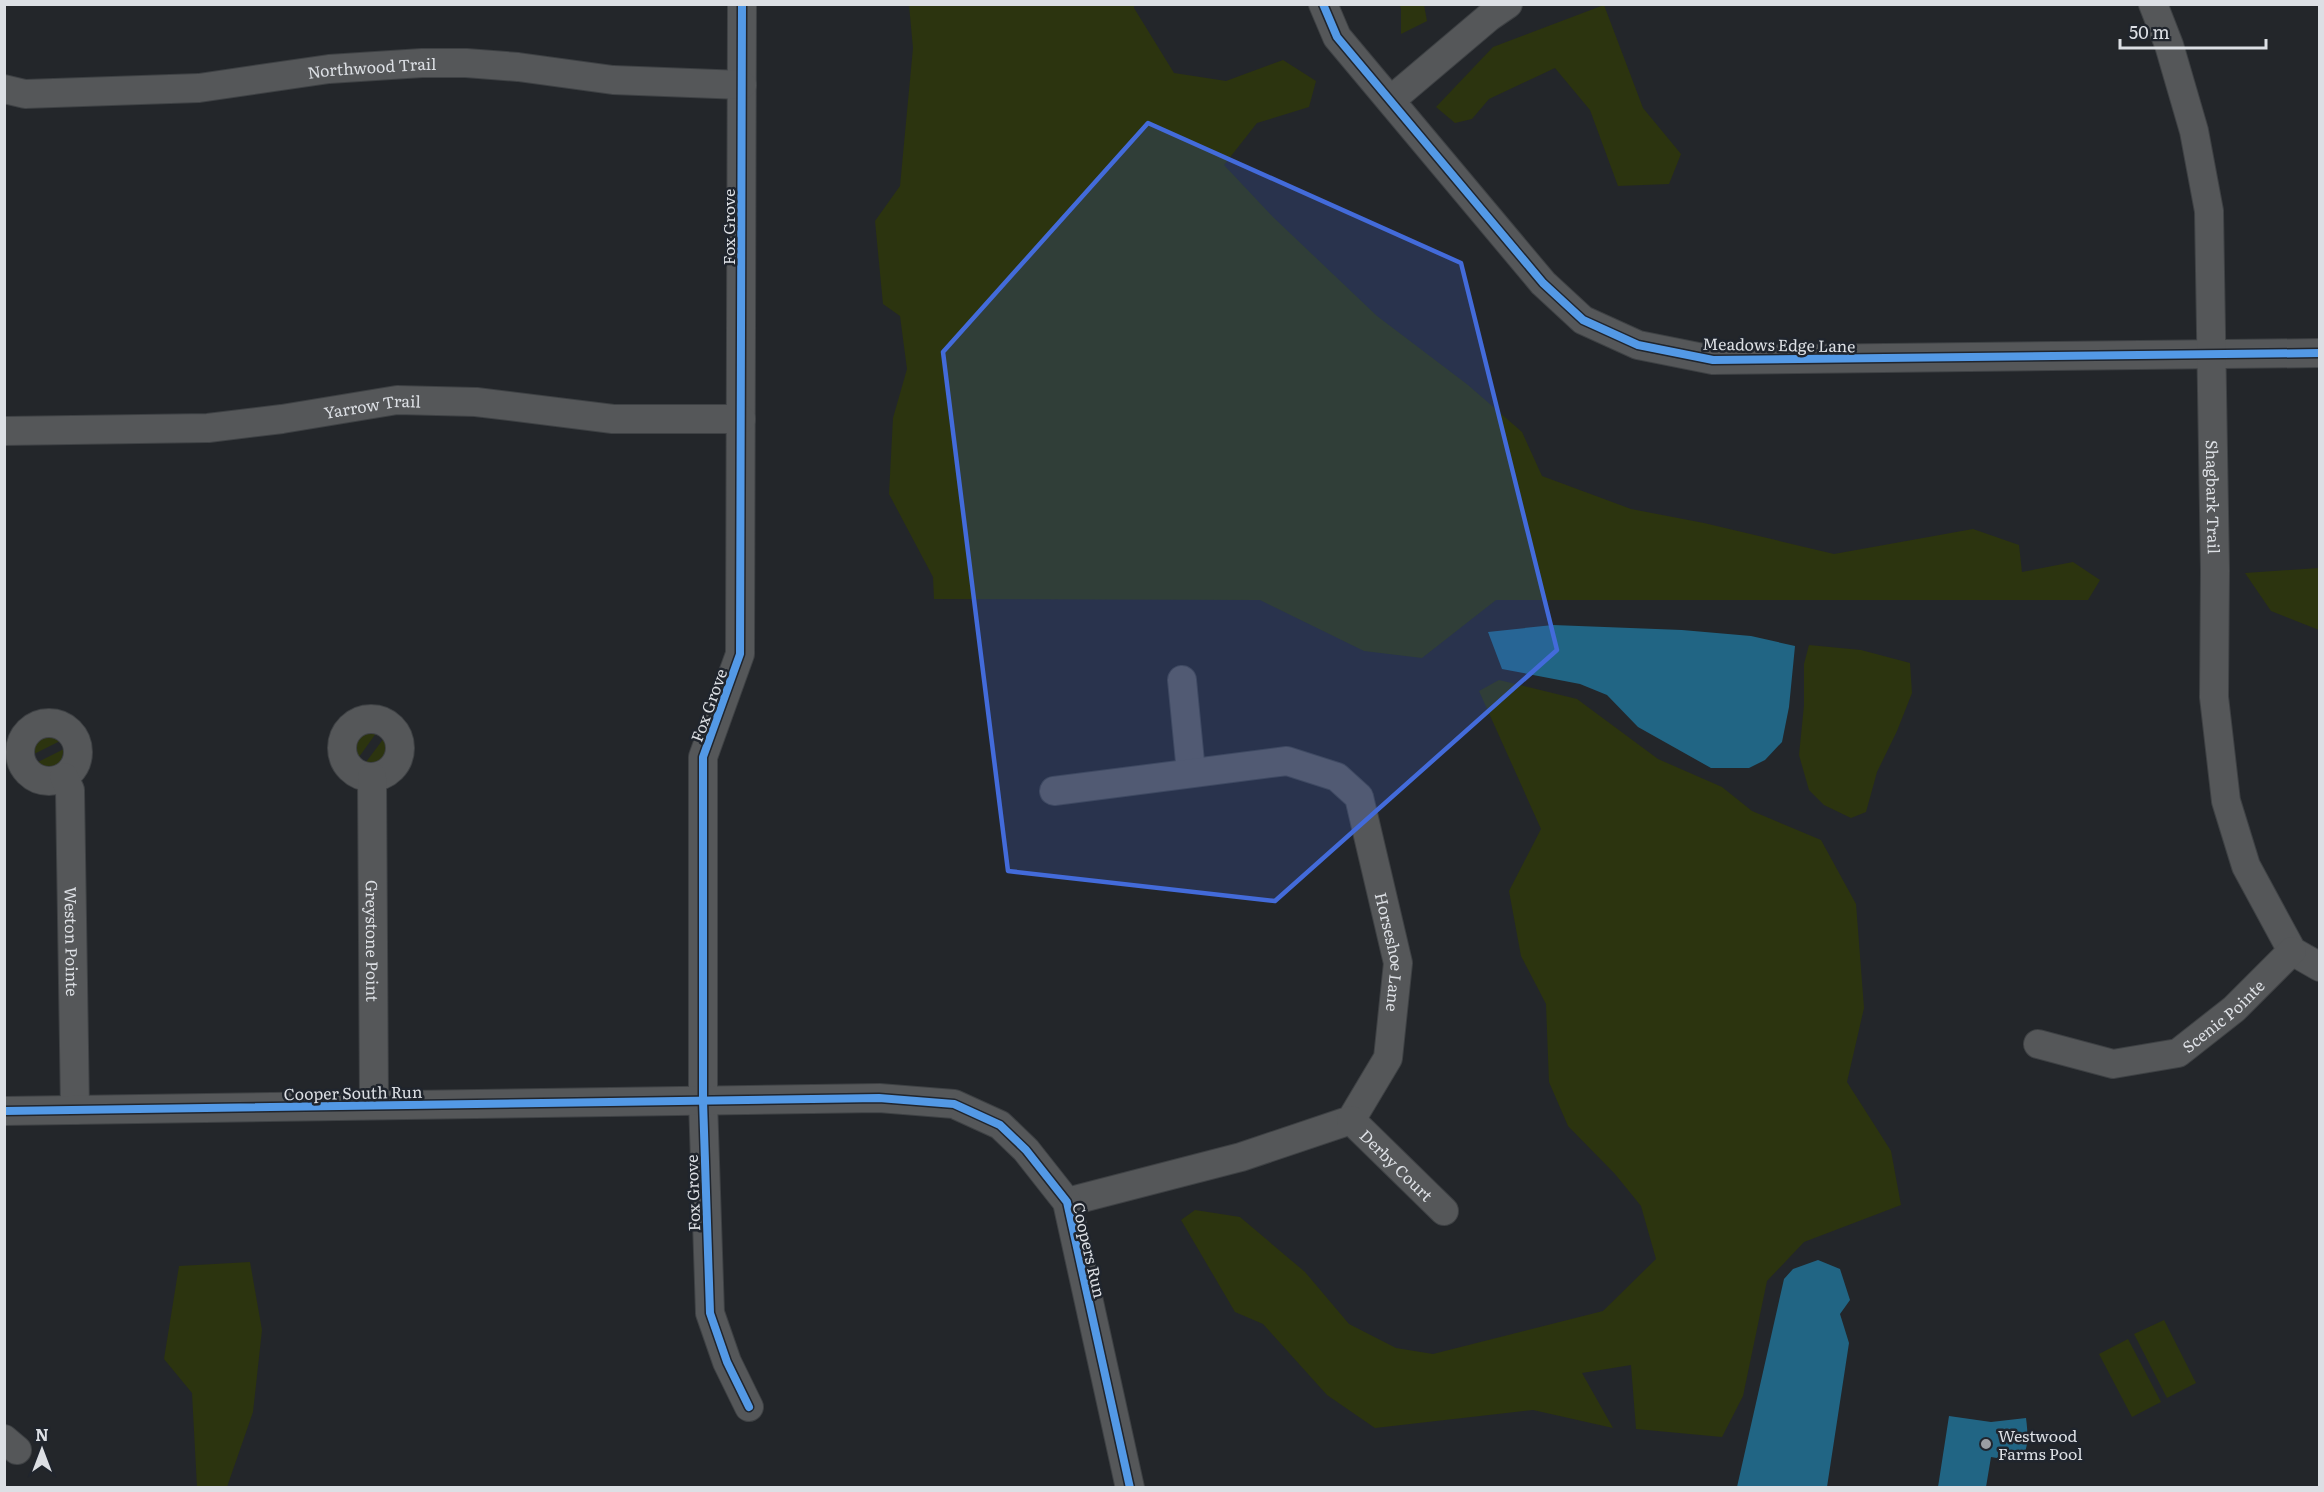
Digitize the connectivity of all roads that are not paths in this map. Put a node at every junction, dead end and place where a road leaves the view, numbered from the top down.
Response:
1 (742, 4) edge
2 (1323, 4) edge
3 (1508, 4) edge
4 (2153, 4) edge
5 (742, 86) junction
6 (4, 88) edge
7 (1391, 100) junction
8 (2319, 352) edge
9 (2212, 354) junction
10 (741, 419) junction
11 (4, 430) edge
12 (1182, 680) dead end
13 (1191, 772) junction
14 (64, 777) dead end
15 (372, 777) dead end
16 (1054, 790) dead end
17 (2292, 951) junction
18 (2319, 967) edge
19 (2038, 1044) dead end
20 (703, 1101) junction
21 (374, 1105) junction
22 (75, 1110) junction
23 (4, 1111) edge
24 (1351, 1120) junction
25 (1067, 1202) junction
26 (1444, 1211) dead end
27 (748, 1407) dead end
28 (1130, 1488) edge

1 - 5 street, Fox Grove
2 - 7 street, Meadows Edge Lane
3 - 7 street
4 - 9 street, Shagbark Trail
5 - 6 street, Northwood Trail
5 - 10 street, Fox Grove
7 - 9 street, Meadows Edge Lane
8 - 9 street, Meadows Edge Lane
9 - 17 street, Shagbark Trail
10 - 11 street, Yarrow Trail
10 - 20 street, Fox Grove
12 - 13 street
13 - 16 street, Horseshoe Lane
13 - 24 street, Horseshoe Lane
14 - 22 street, Weston Pointe
15 - 21 street, Greystone Point
17 - 18 street
17 - 19 street, Scenic Pointe
20 - 21 street, Cooper South Run
20 - 25 street, Coopers Run
20 - 27 street, Fox Grove
21 - 22 street, Cooper South Run
22 - 23 street, Cooper South Run
24 - 25 street
24 - 26 street, Derby Court
25 - 28 street, Coopers Run

